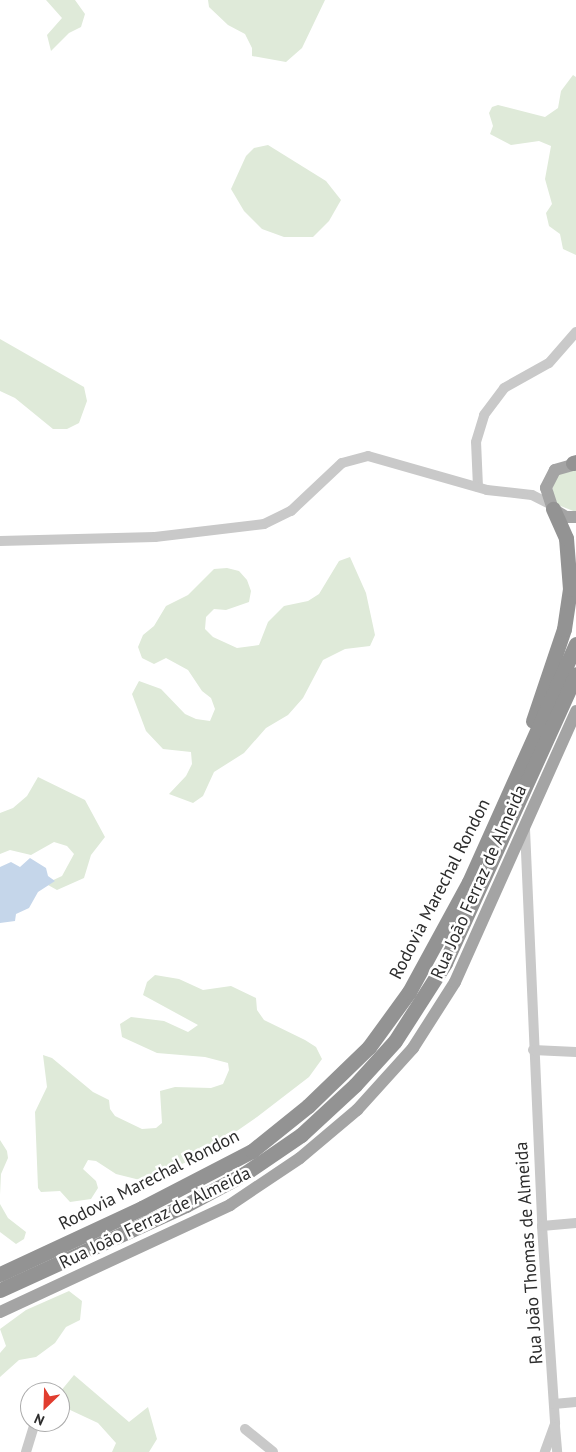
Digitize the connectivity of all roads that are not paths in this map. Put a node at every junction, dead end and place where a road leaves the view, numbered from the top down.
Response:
1 (576, 332) edge
2 (575, 463) edge
3 (483, 488) junction
4 (546, 488) junction
5 (532, 495) junction
6 (552, 506) junction
7 (576, 517) edge
8 (0, 541) edge
9 (576, 644) edge
10 (576, 674) edge
11 (576, 711) edge
12 (512, 790) junction
13 (526, 820) junction
14 (533, 1050) junction
15 (576, 1052) edge
16 (576, 1223) edge
17 (542, 1226) junction
18 (0, 1274) edge
19 (0, 1290) edge
20 (0, 1312) edge
21 (576, 1402) edge
22 (554, 1404) junction
23 (555, 1424) junction
24 (245, 1429) dead end
25 (32, 1432) edge
26 (27, 1452) edge
27 (272, 1452) edge
28 (545, 1452) edge
29 (557, 1452) edge

1 - 3 street
2 - 4 main road
3 - 5 street
3 - 8 street
4 - 5 street
4 - 6 main road
5 - 6 street
6 - 7 main road
6 - 12 highway
9 - 12 highway, Rodovia Marechal Rondon
10 - 19 highway, Rodovia Marechal Rondon
11 - 13 main road, Rua João Ferraz de Almeida
12 - 18 highway, Rodovia Marechal Rondon
13 - 14 street, Rua João Thomas de Almeida
13 - 20 main road, Rua João Ferraz de Almeida
14 - 15 street
14 - 17 street, Rua João Thomas de Almeida
16 - 17 street
17 - 22 street, Rua João Thomas de Almeida
21 - 22 street
22 - 23 street, Rua João Thomas de Almeida
23 - 28 street, Rua João Thomas de Almeida
23 - 29 street
24 - 27 street
25 - 26 street

